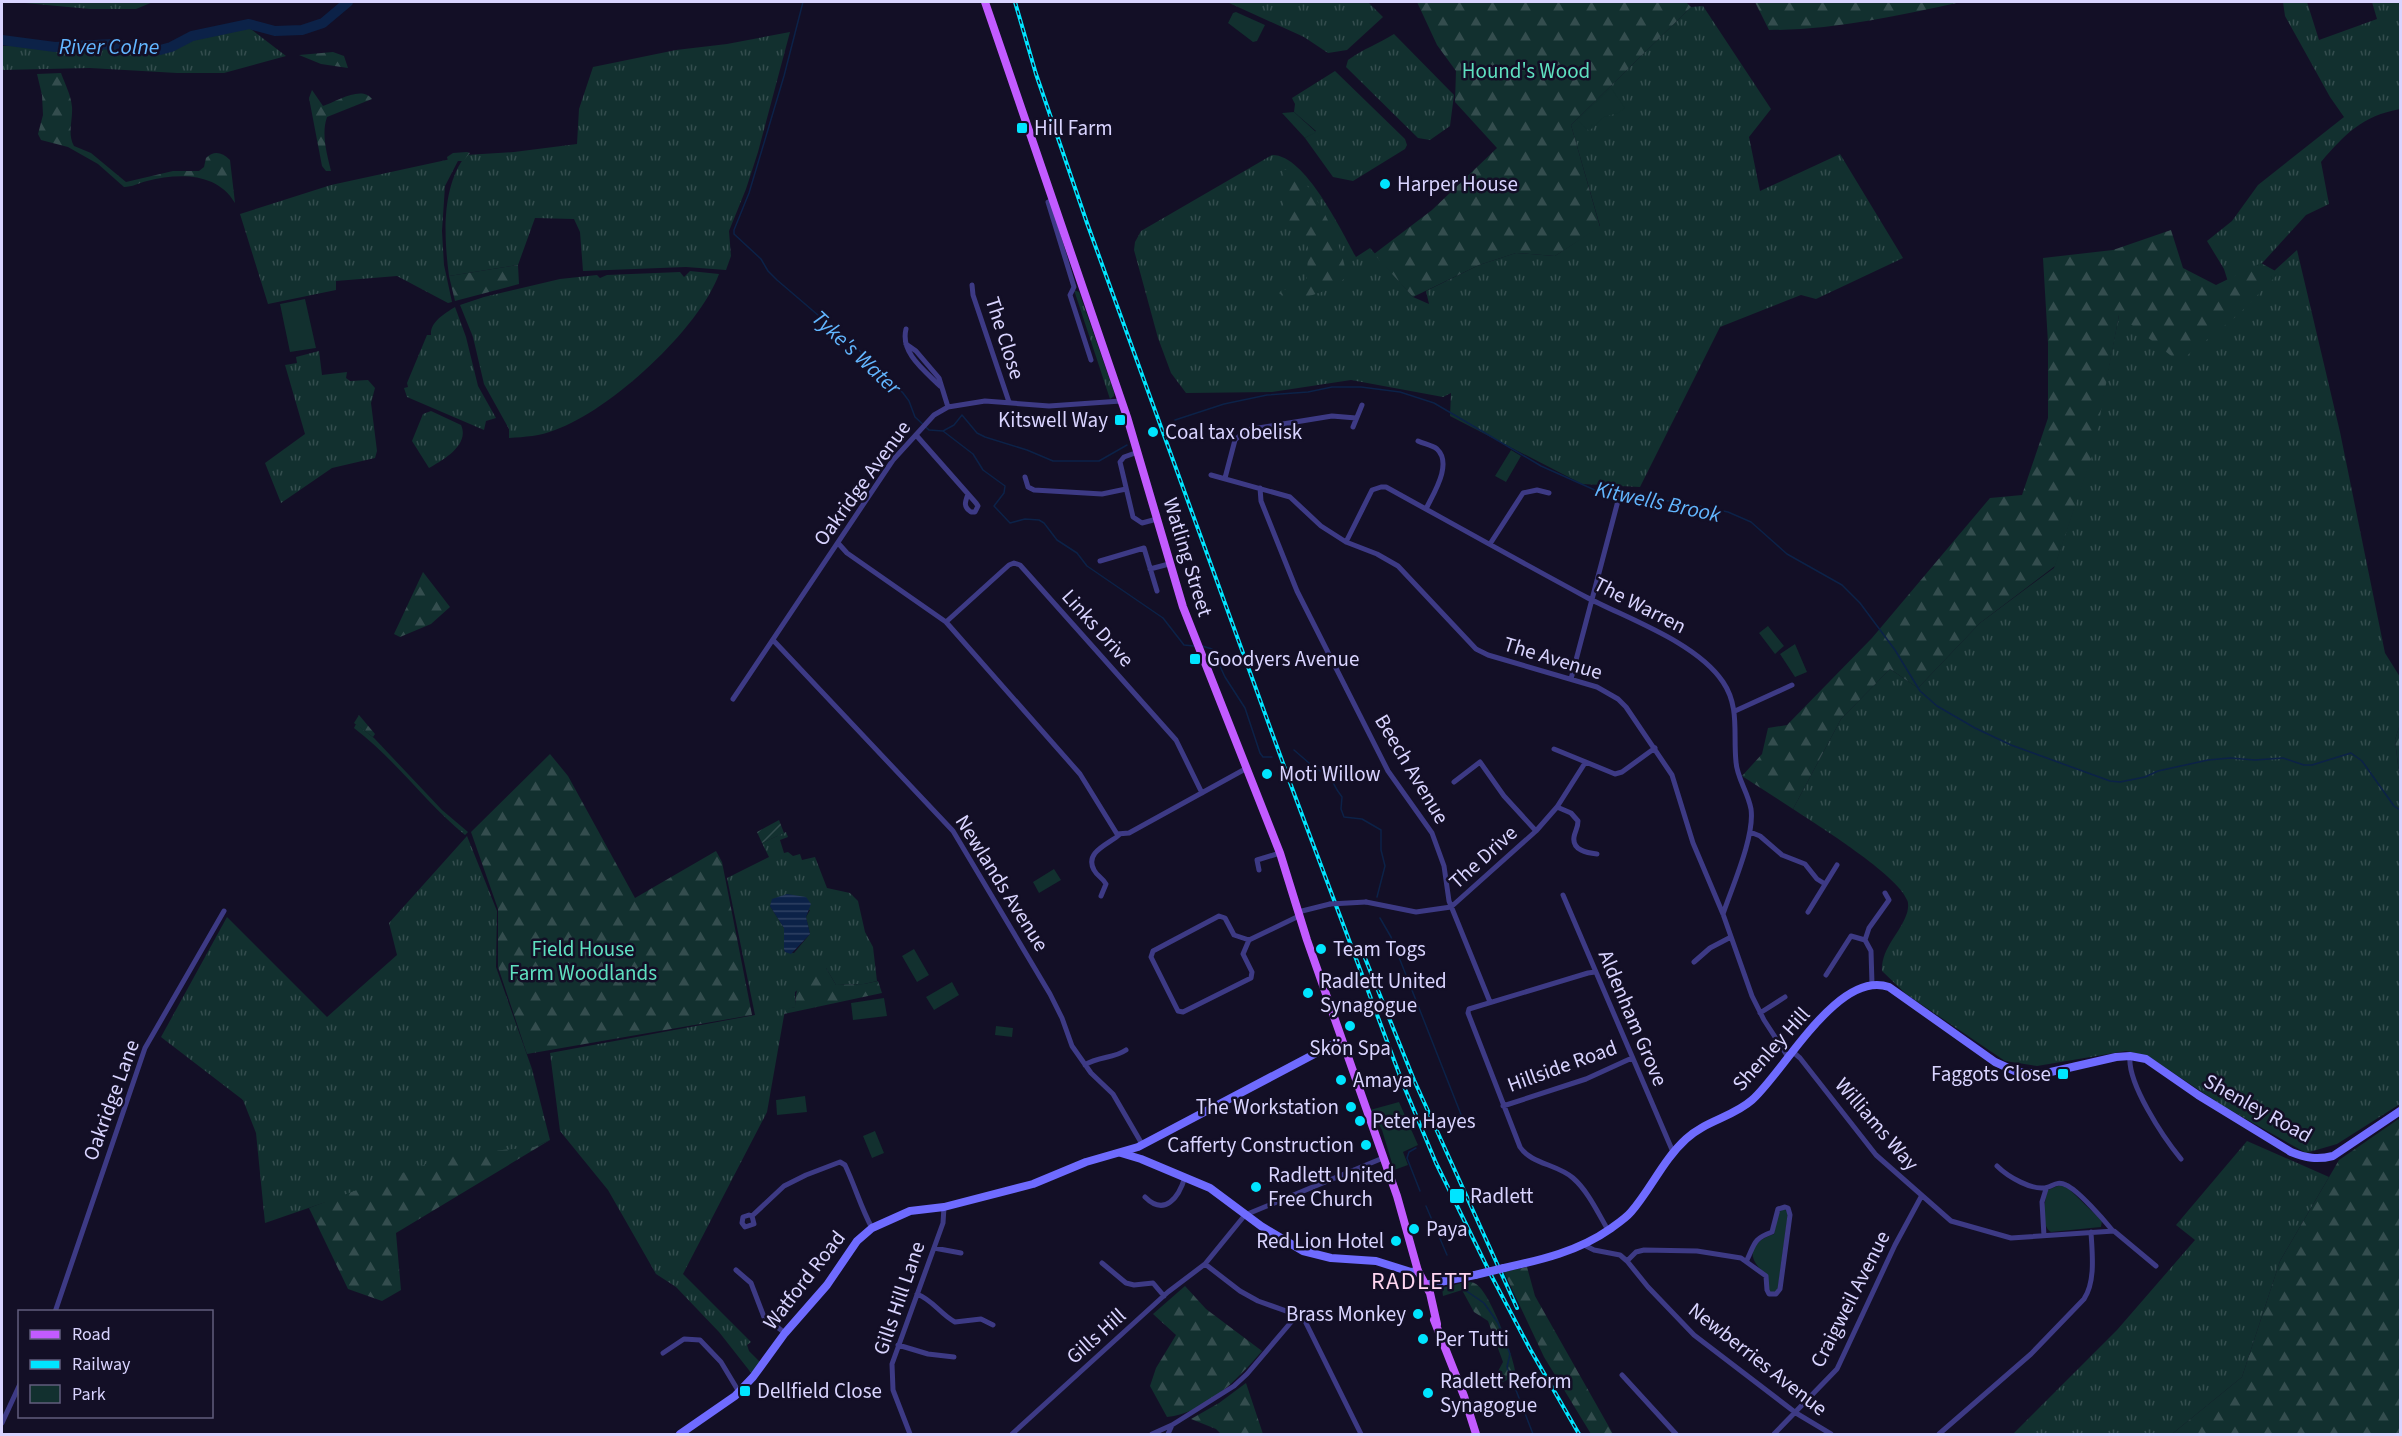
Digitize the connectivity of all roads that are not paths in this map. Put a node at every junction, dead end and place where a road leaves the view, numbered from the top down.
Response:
1 (985, 2) edge
2 (972, 285) dead end
3 (1077, 286) junction
4 (906, 329) dead end
5 (1090, 360) dead end
6 (1121, 401) junction
7 (1009, 402) junction
8 (1362, 405) dead end
9 (948, 407) junction
10 (1356, 418) junction
11 (1353, 427) dead end
12 (916, 435) junction
13 (1418, 441) dead end
14 (1138, 452) junction
15 (1211, 475) dead end
16 (1025, 477) dead end
17 (1225, 478) junction
18 (1260, 488) junction
19 (1126, 489) junction
20 (1549, 493) dead end
21 (968, 494) dead end
22 (1619, 497) dead end
23 (1426, 509) junction
24 (1156, 519) junction
25 (1346, 542) junction
26 (838, 543) junction
27 (1490, 544) junction
28 (834, 550) junction
29 (847, 553) junction
30 (1100, 561) dead end
31 (1169, 564) junction
32 (1150, 569) junction
33 (1157, 591) dead end
34 (1593, 600) junction
35 (946, 622) junction
36 (772, 640) junction
37 (1570, 679) junction
38 (1791, 685) dead end
39 (733, 699) dead end
40 (1735, 711) junction
41 (1655, 748) junction
42 (1554, 749) dead end
43 (1585, 763) junction
44 (1247, 768) junction
45 (1454, 782) dead end
46 (1202, 793) junction
47 (1557, 807) junction
48 (1536, 831) junction
49 (1750, 832) junction
50 (1119, 835) junction
51 (1280, 853) junction
52 (1596, 854) dead end
53 (1837, 865) dead end
54 (1259, 870) dead end
55 (1826, 884) junction
56 (1885, 893) dead end
57 (1563, 895) dead end
58 (1101, 896) dead end
59 (1451, 907) junction
60 (224, 911) dead end
61 (1808, 912) dead end
62 (1298, 914) junction
63 (1723, 914) junction
64 (1731, 936) junction
65 (1249, 940) junction
66 (1865, 940) junction
67 (1694, 962) dead end
68 (1595, 972) junction
69 (1826, 975) dead end
70 (1872, 984) junction
71 (1785, 997) dead end
72 (1490, 1002) junction
73 (1760, 1013) junction
74 (1341, 1040) junction
75 (1126, 1050) dead end
76 (1790, 1054) junction
77 (2130, 1056) junction
78 (1632, 1058) junction
79 (1085, 1065) junction
80 (1503, 1106) junction
81 (2400, 1111) edge
82 (1140, 1146) junction
83 (1673, 1152) junction
84 (1121, 1153) junction
85 (1383, 1158) junction
86 (1141, 1159) junction
87 (2181, 1159) dead end
88 (1997, 1166) dead end
89 (1185, 1177) junction
90 (2046, 1188) junction
91 (1145, 1197) dead end
92 (1921, 1197) junction
93 (944, 1207) junction
94 (1245, 1215) junction
95 (752, 1216) dead end
96 (872, 1228) junction
97 (1608, 1230) junction
98 (2114, 1231) junction
99 (2091, 1232) junction
100 (2044, 1236) junction
101 (1584, 1245) junction
102 (934, 1248) junction
103 (961, 1253) dead end
104 (1747, 1260) junction
105 (1627, 1261) junction
106 (1102, 1263) dead end
107 (1205, 1264) junction
108 (2156, 1266) dead end
109 (736, 1270) dead end
110 (1418, 1271) junction
111 (1426, 1287) junction
112 (917, 1294) junction
113 (1164, 1296) junction
114 (54, 1310) edge
115 (1298, 1314) junction
116 (993, 1325) dead end
117 (785, 1333) junction
118 (898, 1345) junction
119 (663, 1353) dead end
120 (954, 1357) dead end
121 (1622, 1376) dead end
122 (18, 1388) edge
123 (739, 1392) junction
124 (1796, 1413) junction
125 (2, 1423) edge
126 (1172, 1425) junction
127 (680, 1434) edge
128 (910, 1434) edge
129 (1012, 1434) edge
130 (1152, 1434) edge
131 (1168, 1434) edge
132 (1361, 1434) edge
133 (1476, 1434) edge
134 (1676, 1434) edge
135 (1774, 1434) edge
136 (1831, 1434) edge
137 (1939, 1434) edge

1 - 3 main road, Watling Street
2 - 7 street, The Close
3 - 5 street
3 - 6 main road, Watling Street
4 - 9 street
6 - 7 street, Oakridge Avenue
6 - 14 main road, Watling Street
7 - 9 street, Oakridge Avenue
8 - 10 street
9 - 12 street, Oakridge Avenue
10 - 11 street
10 - 17 street
12 - 21 street
12 - 26 street, Oakridge Avenue
13 - 23 street
14 - 19 street
14 - 24 main road, Watling Street
15 - 17 street, The Avenue
16 - 19 street
17 - 18 street, The Avenue
18 - 25 street, The Avenue
18 - 59 street, Beech Avenue
19 - 24 street
20 - 27 street
22 - 34 street
23 - 25 street, The Warren
23 - 27 street, The Warren
24 - 31 main road, Watling Street
25 - 37 street, The Avenue
26 - 28 street, Oakridge Avenue
26 - 29 street
27 - 34 street, The Warren
28 - 29 street
28 - 36 street, Oakridge Avenue
29 - 35 street
30 - 32 street
31 - 32 street
31 - 44 main road, Watling Street
32 - 33 street
34 - 37 street
34 - 40 street, The Warren
35 - 46 street, Links Drive
35 - 50 street
36 - 39 street, Oakridge Avenue
36 - 79 street, Newlands Avenue
37 - 41 street, The Avenue
38 - 40 street
40 - 49 street, The Warren
41 - 43 street
41 - 63 street, The Avenue
42 - 43 street
43 - 47 street, The Drive
44 - 46 street
44 - 51 main road, Watling Street
45 - 48 street
46 - 50 street
47 - 48 street, The Drive
47 - 52 street
48 - 59 street, The Drive
49 - 55 street
49 - 63 street, The Warren
50 - 58 street
51 - 54 street
51 - 62 main road, Watling Street
53 - 55 street
55 - 61 street
56 - 66 street
57 - 68 street, Aldenham Grove
59 - 62 street, The Drive, bridge
59 - 72 street, Beech Avenue
60 - 114 street, Oakridge Lane
62 - 65 street, The Drive
62 - 74 main road, Watling Street
63 - 64 street, The Avenue
64 - 67 street
64 - 73 street, The Avenue
65 - 65 street
66 - 69 street
66 - 70 street
68 - 72 street
68 - 78 street, Aldenham Grove
70 - 76 street, Shenley Hill
70 - 77 street
71 - 73 street
72 - 80 street
73 - 76 street, The Avenue
74 - 82 street, Watford Road
74 - 85 main road, Watling Street
75 - 79 street
76 - 83 street, Shenley Hill
76 - 92 street, Williams Way
77 - 81 street, Shenley Road
77 - 87 street
78 - 80 street, Hillside Road
78 - 83 street, Aldenham Grove
79 - 82 street, Newlands Avenue
80 - 97 street
82 - 84 street, Watford Road
82 - 86 street
83 - 97 street, Shenley Hill
84 - 86 street
84 - 93 street, Watford Road
85 - 94 street
85 - 110 main road, Watling Street
86 - 89 street
88 - 90 street
89 - 91 street
89 - 94 street
90 - 98 street
90 - 100 street
92 - 100 street, Williams Way
92 - 124 street, Craigweil Avenue
93 - 96 street, Watford Road
93 - 102 street, Gills Hill Lane
94 - 107 street, Gills Hill
94 - 110 street
95 - 96 street
96 - 117 street, Watford Road
97 - 101 street, Shenley Hill
98 - 99 street, Williams Way
98 - 108 street
99 - 100 street, Williams Way
99 - 137 street
101 - 105 street, Newberries Avenue
101 - 111 street, Shenley Hill, bridge
102 - 103 street
102 - 112 street, Gills Hill Lane
104 - 104 street
104 - 105 street
105 - 124 street, Newberries Avenue
106 - 113 street
107 - 113 street, Gills Hill
107 - 115 street
109 - 117 street
110 - 111 main road, Watling Street
111 - 133 main road, Watling Street
112 - 116 street
112 - 118 street, Gills Hill Lane
113 - 129 street, Gills Hill
115 - 126 street
115 - 132 street
117 - 123 street, Watford Road
118 - 120 street
118 - 128 street, Gills Hill Lane
119 - 123 street
121 - 134 street
122 - 125 street
123 - 127 street, Watford Road
124 - 135 street, Craigweil Avenue
124 - 136 street, Newberries Avenue
126 - 130 street
126 - 131 street

